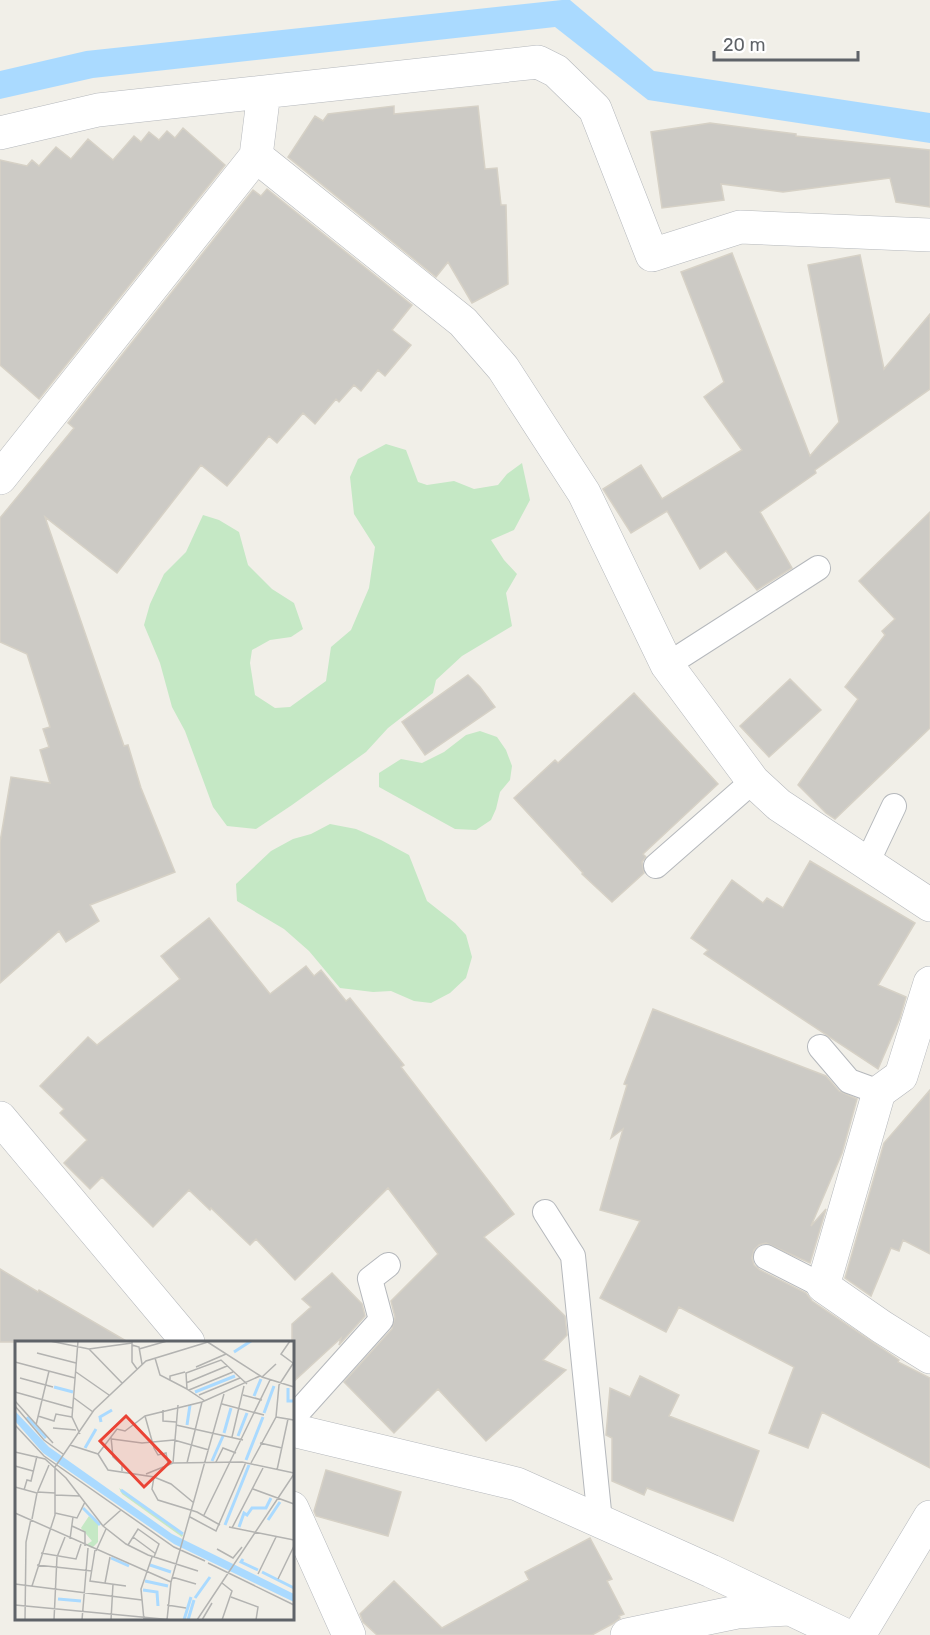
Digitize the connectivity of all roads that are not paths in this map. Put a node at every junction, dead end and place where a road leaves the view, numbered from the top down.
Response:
1 (264, 92) junction
2 (0, 133) edge
3 (256, 156) junction
4 (930, 235) edge
5 (0, 478) edge
6 (818, 568) dead end
7 (667, 665) junction
8 (753, 781) junction
9 (894, 806) dead end
10 (867, 863) junction
11 (656, 866) dead end
12 (930, 905) edge
13 (930, 983) edge
14 (820, 1047) dead end
15 (879, 1092) junction
16 (0, 1118) edge
17 (545, 1212) dead end
18 (766, 1257) dead end
19 (388, 1264) dead end
20 (824, 1286) junction
21 (187, 1341) edge
22 (930, 1357) edge
23 (294, 1417) edge
24 (294, 1430) edge
25 (294, 1512) edge
26 (930, 1517) edge
27 (600, 1521) junction
28 (791, 1609) junction
29 (349, 1635) edge
30 (627, 1635) edge
31 (844, 1635) edge
32 (859, 1635) edge

1 - 2 street
1 - 3 street
1 - 4 street
3 - 5 street
3 - 7 street
6 - 7 lane
7 - 8 street
8 - 10 street
8 - 11 lane
9 - 10 lane
10 - 12 street
13 - 15 street
14 - 15 lane
15 - 20 street
16 - 21 street
17 - 27 lane
18 - 20 lane
19 - 23 lane
20 - 22 street
24 - 27 street
25 - 29 street
26 - 32 street
27 - 28 street
28 - 30 street
28 - 31 street

